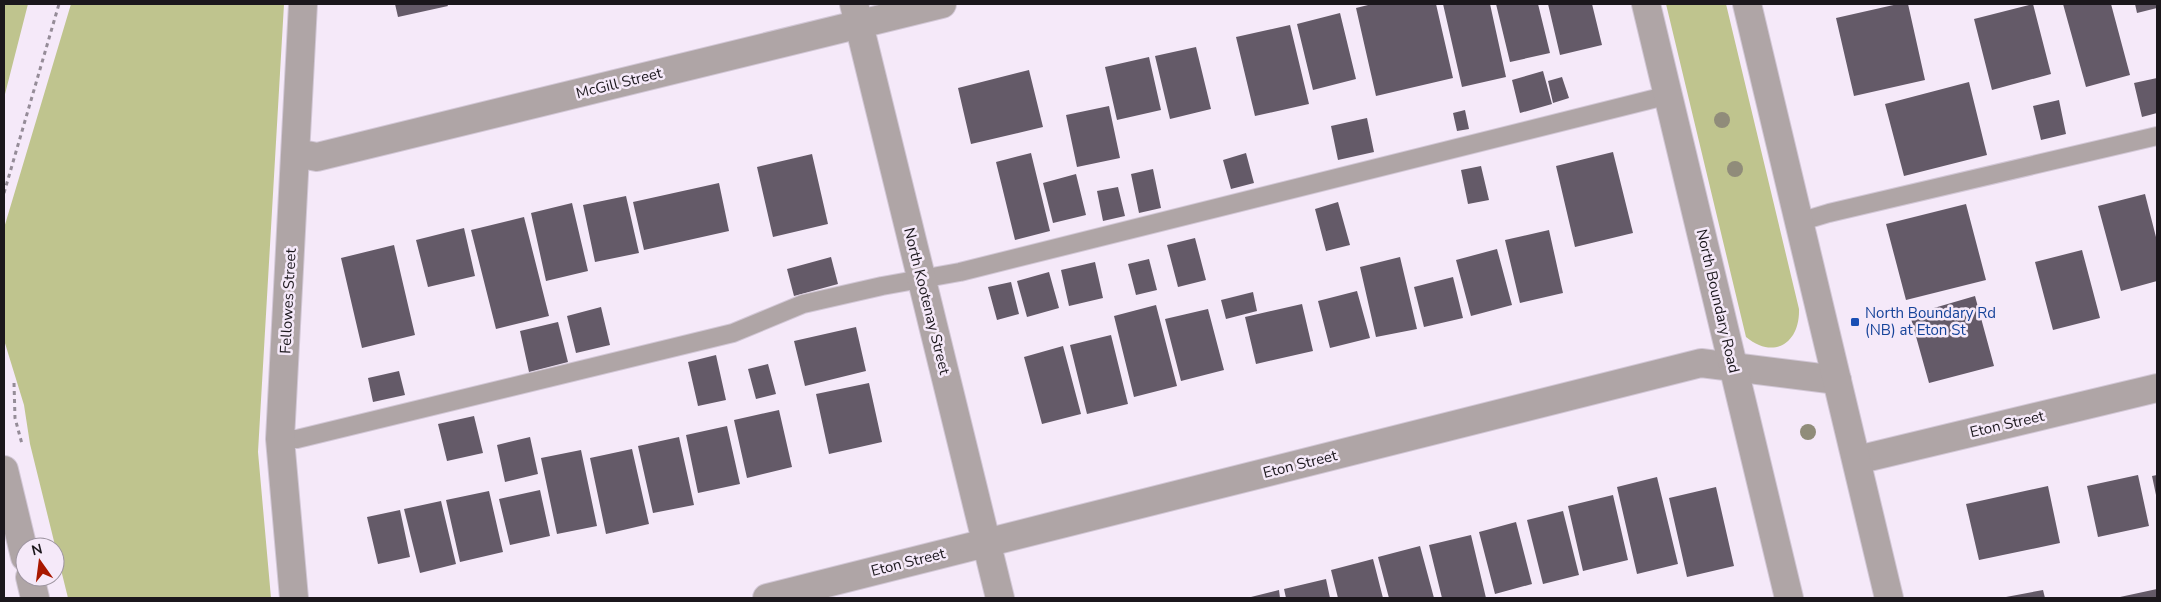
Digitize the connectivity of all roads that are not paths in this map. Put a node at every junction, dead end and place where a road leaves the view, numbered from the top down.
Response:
1 (303, 4) edge
2 (942, 4) edge
3 (1646, 4) edge
4 (1747, 4) edge
5 (856, 14) edge
6 (1668, 95) junction
7 (2157, 136) edge
8 (296, 153) junction
9 (1800, 222) junction
10 (921, 279) junction
11 (1734, 368) junction
12 (1837, 380) junction
13 (2157, 388) edge
14 (280, 439) junction
15 (1856, 460) junction
16 (4, 470) edge
17 (20, 537) edge
18 (986, 543) junction
19 (294, 598) edge
20 (767, 598) edge
21 (1000, 598) edge
22 (1789, 598) edge
23 (1889, 598) edge

1 - 8 street, Fellowes Street
2 - 5 street, McGill Street
3 - 6 street, North Boundary Road
4 - 9 street
5 - 8 street, McGill Street
5 - 10 street, North Kootenay Street
6 - 10 lane
6 - 11 street, North Boundary Road
7 - 9 lane
8 - 14 street, Fellowes Street
9 - 12 street
10 - 14 lane
10 - 18 street, North Kootenay Street
11 - 12 street, Eton Street
11 - 18 street, Eton Street
11 - 22 street, North Boundary Road
12 - 15 street
13 - 15 street, Eton Street
14 - 19 street, Fellowes Street
15 - 23 street
16 - 17 street
18 - 20 street, Eton Street
18 - 21 street, North Kootenay Street

